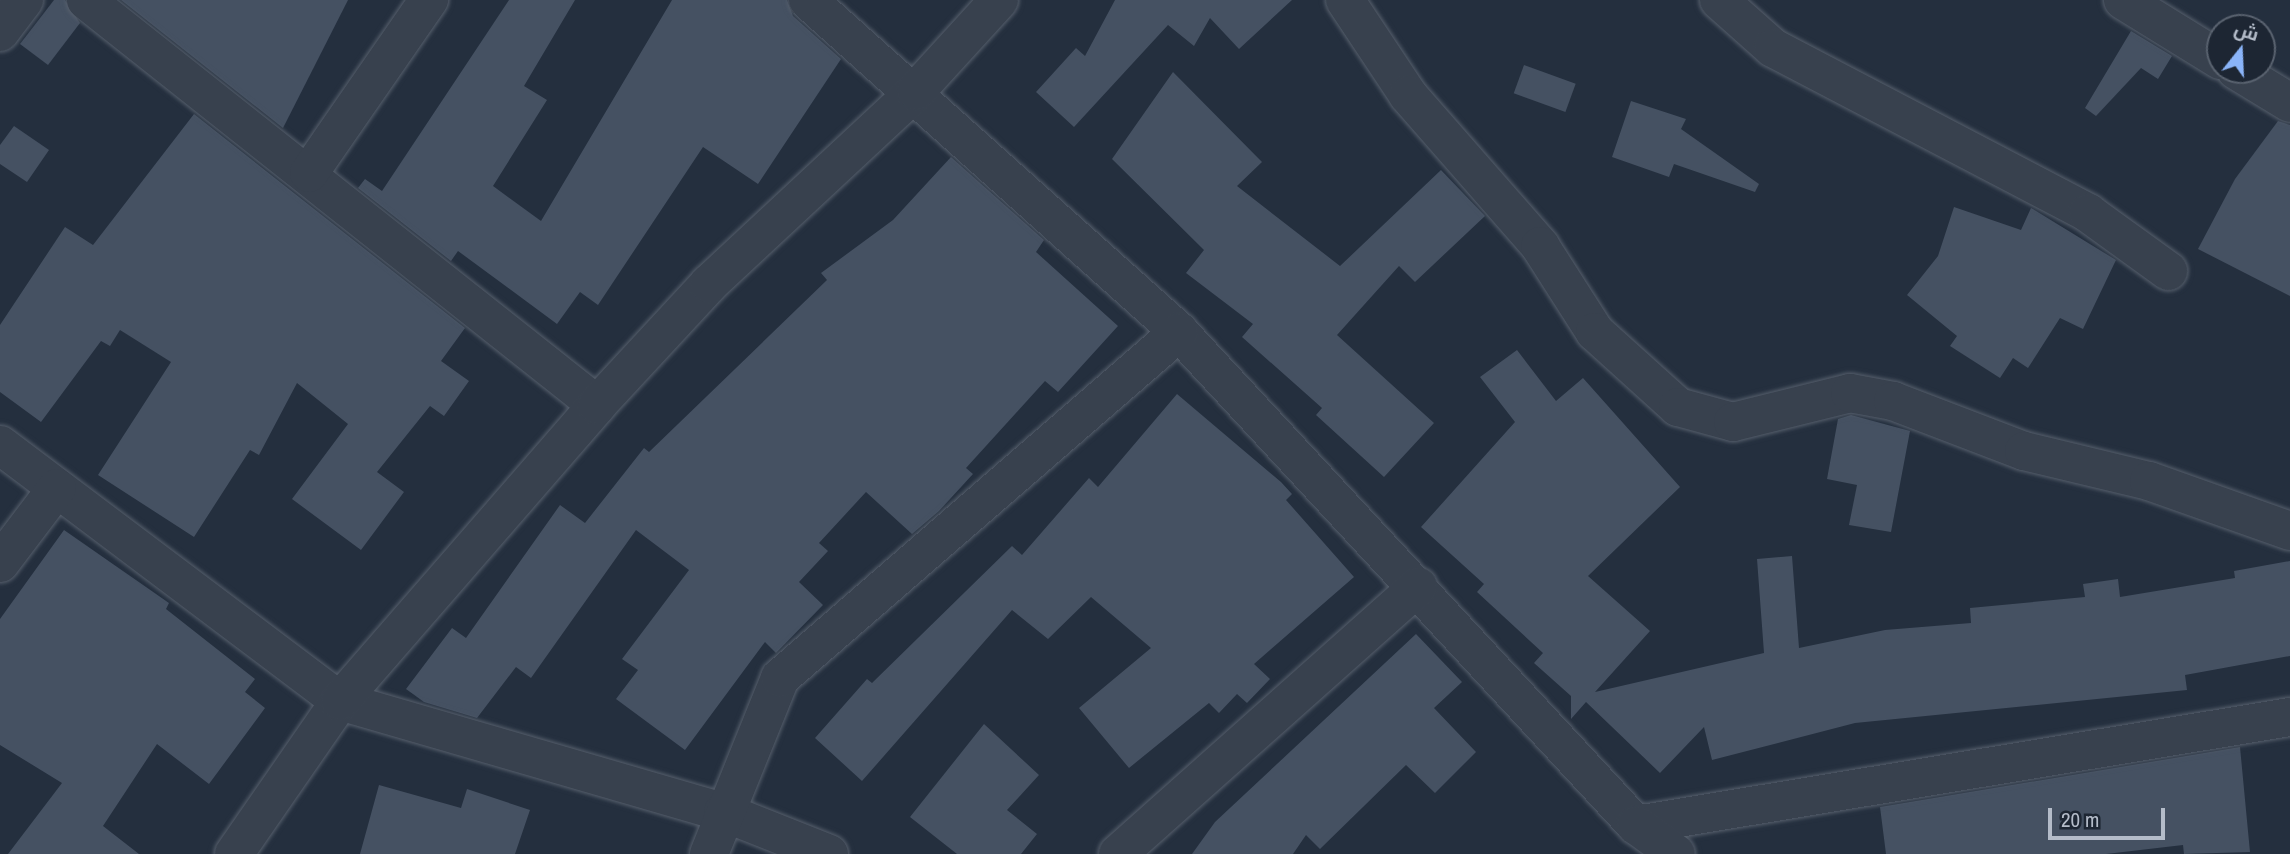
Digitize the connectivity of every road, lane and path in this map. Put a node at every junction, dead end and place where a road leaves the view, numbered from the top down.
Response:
1 (24, 0) edge
2 (86, 0) edge
3 (429, 0) edge
4 (808, 0) edge
5 (999, 0) edge
6 (1345, 0) edge
7 (1719, 0) edge
8 (2123, 0) edge
9 (0, 32) edge
10 (2206, 51) edge
11 (2259, 84) edge
12 (916, 91) junction
13 (2290, 103) edge
14 (309, 173) junction
15 (2168, 271) dead end
16 (1179, 332) junction
17 (597, 405) junction
18 (0, 444) edge
19 (57, 488) junction
20 (2290, 531) edge
21 (0, 562) edge
22 (1418, 587) junction
23 (340, 701) junction
24 (2290, 717) edge
25 (723, 812) junction
26 (1636, 825) junction
27 (234, 854) edge
28 (709, 854) edge
29 (829, 854) edge
30 (1118, 854) edge
31 (1676, 854) edge

1 - 9 street
2 - 14 street
3 - 14 street
4 - 12 street
5 - 12 street
6 - 20 street
7 - 15 street
8 - 10 street
11 - 13 street
12 - 16 street
12 - 17 street
14 - 17 street
16 - 22 street
16 - 25 street
17 - 23 street
18 - 19 street
19 - 21 street
19 - 23 street
22 - 26 street
22 - 30 street
23 - 25 street
23 - 27 street
24 - 26 street
25 - 28 street
25 - 29 street
26 - 31 street

